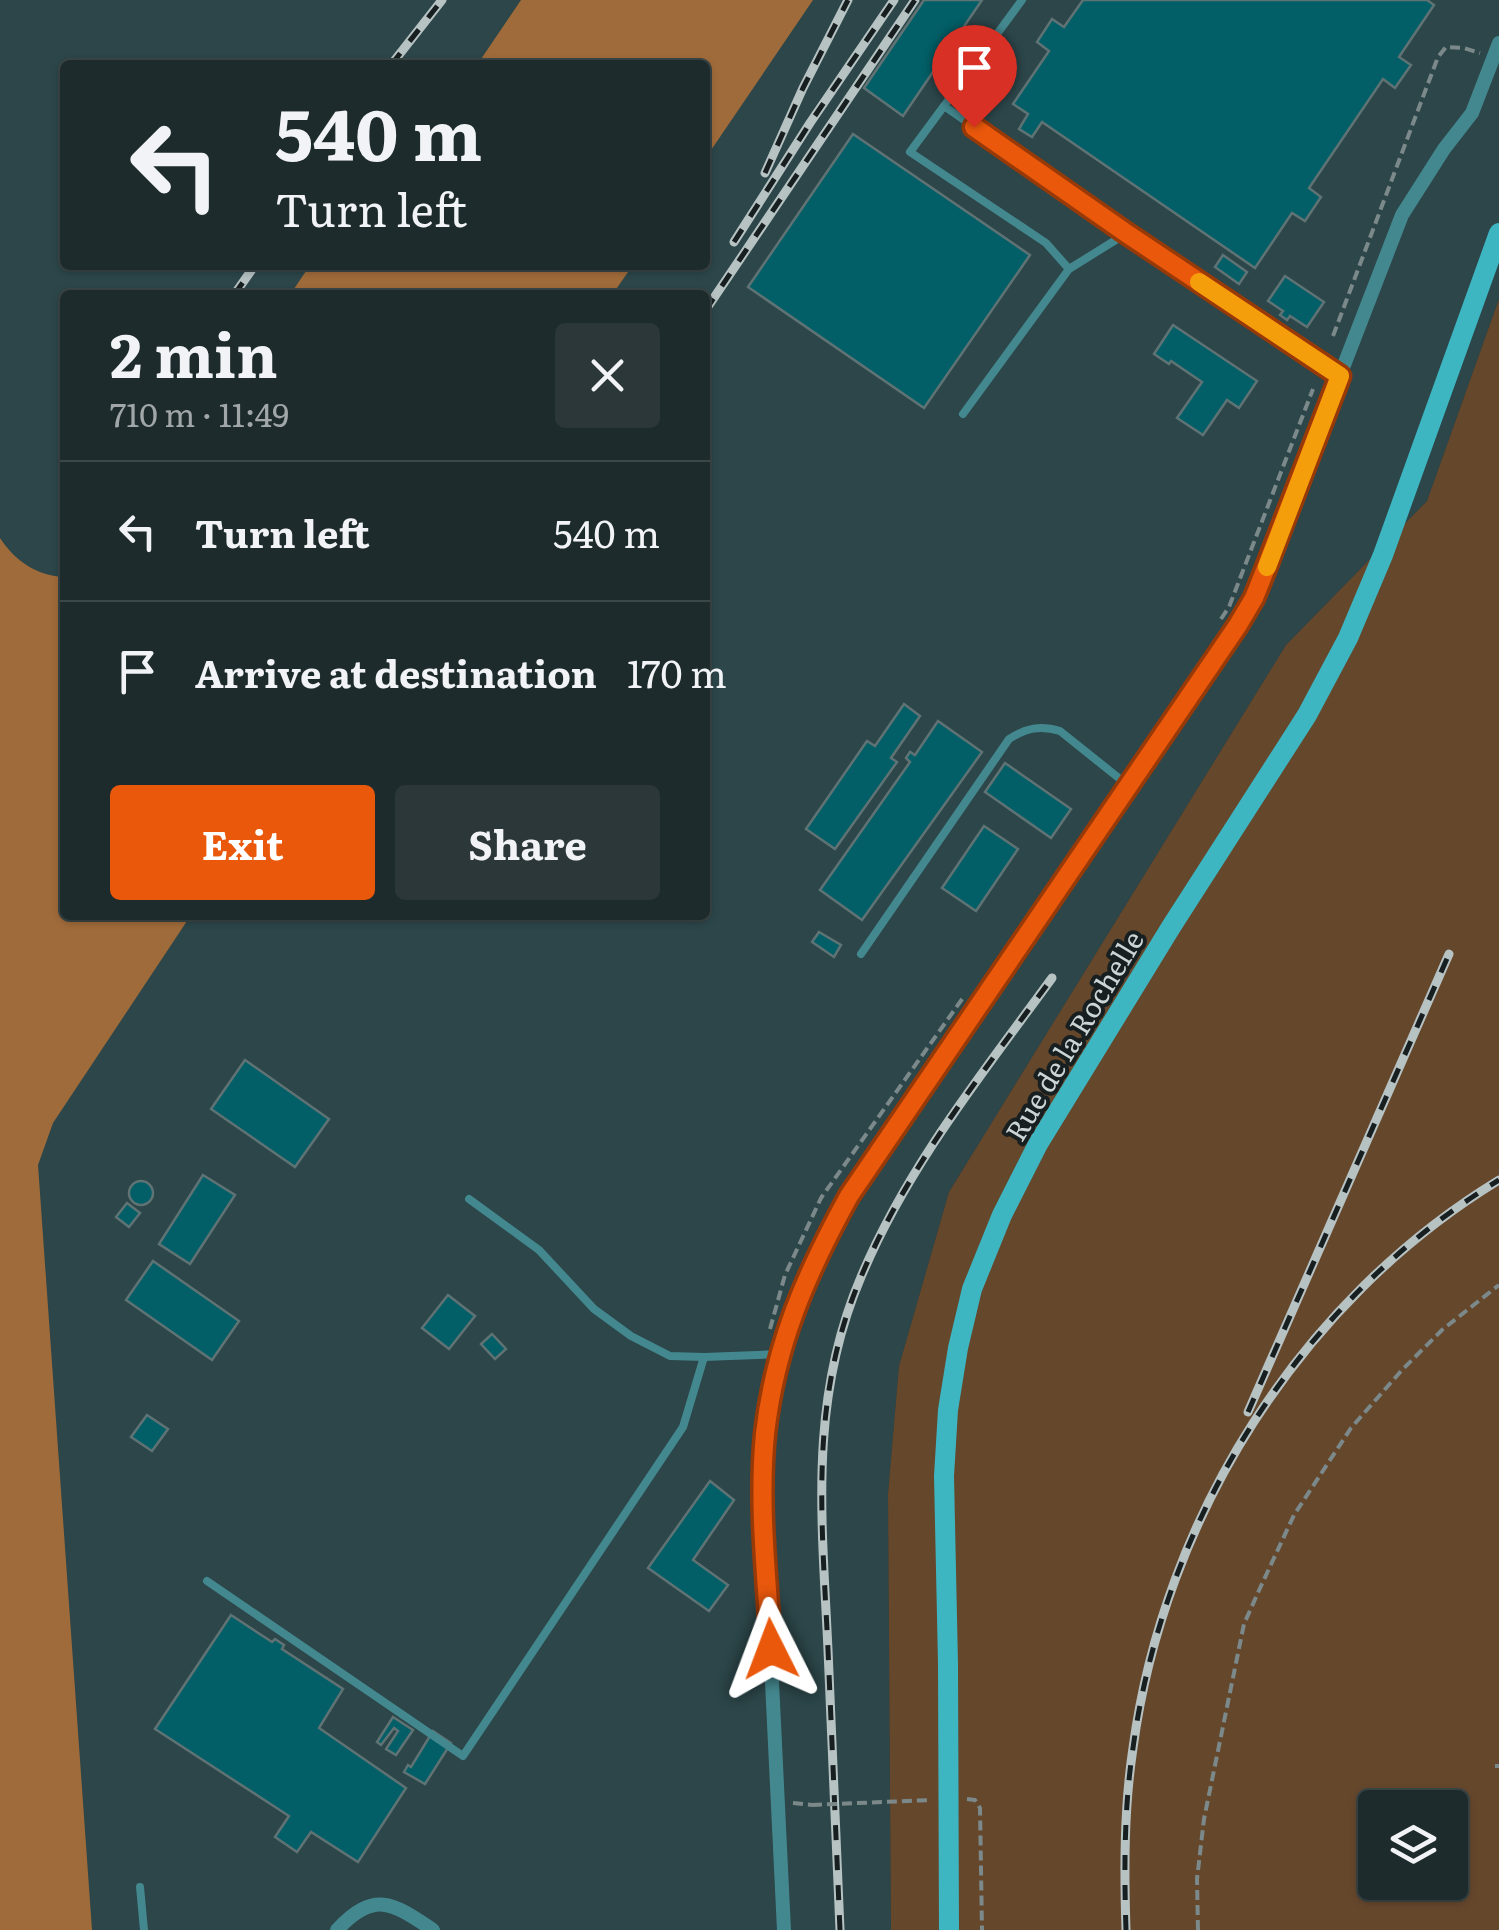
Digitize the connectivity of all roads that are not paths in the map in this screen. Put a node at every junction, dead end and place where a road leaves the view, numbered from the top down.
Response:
1 (1022, 0) edge
2 (1499, 43) edge
3 (944, 106) junction
4 (1126, 233) junction
5 (1499, 233) edge
6 (1068, 269) junction
7 (1340, 376) junction
8 (963, 414) dead end
9 (1130, 787) junction
10 (861, 954) dead end
11 (469, 1199) dead end
12 (781, 1354) junction
13 (704, 1358) junction
14 (207, 1582) dead end
15 (140, 1887) dead end
16 (144, 1930) edge
17 (338, 1930) edge
18 (434, 1930) edge
19 (784, 1930) edge
20 (949, 1930) edge

1 - 3 lane
2 - 7 street
3 - 4 lane
3 - 6 lane
4 - 6 lane
4 - 7 lane
5 - 20 main road, Rue de la Rochelle
6 - 8 lane
7 - 9 street
9 - 10 lane
9 - 12 street
11 - 13 lane
12 - 13 lane
12 - 19 street
13 - 14 lane
15 - 16 lane
17 - 18 street

